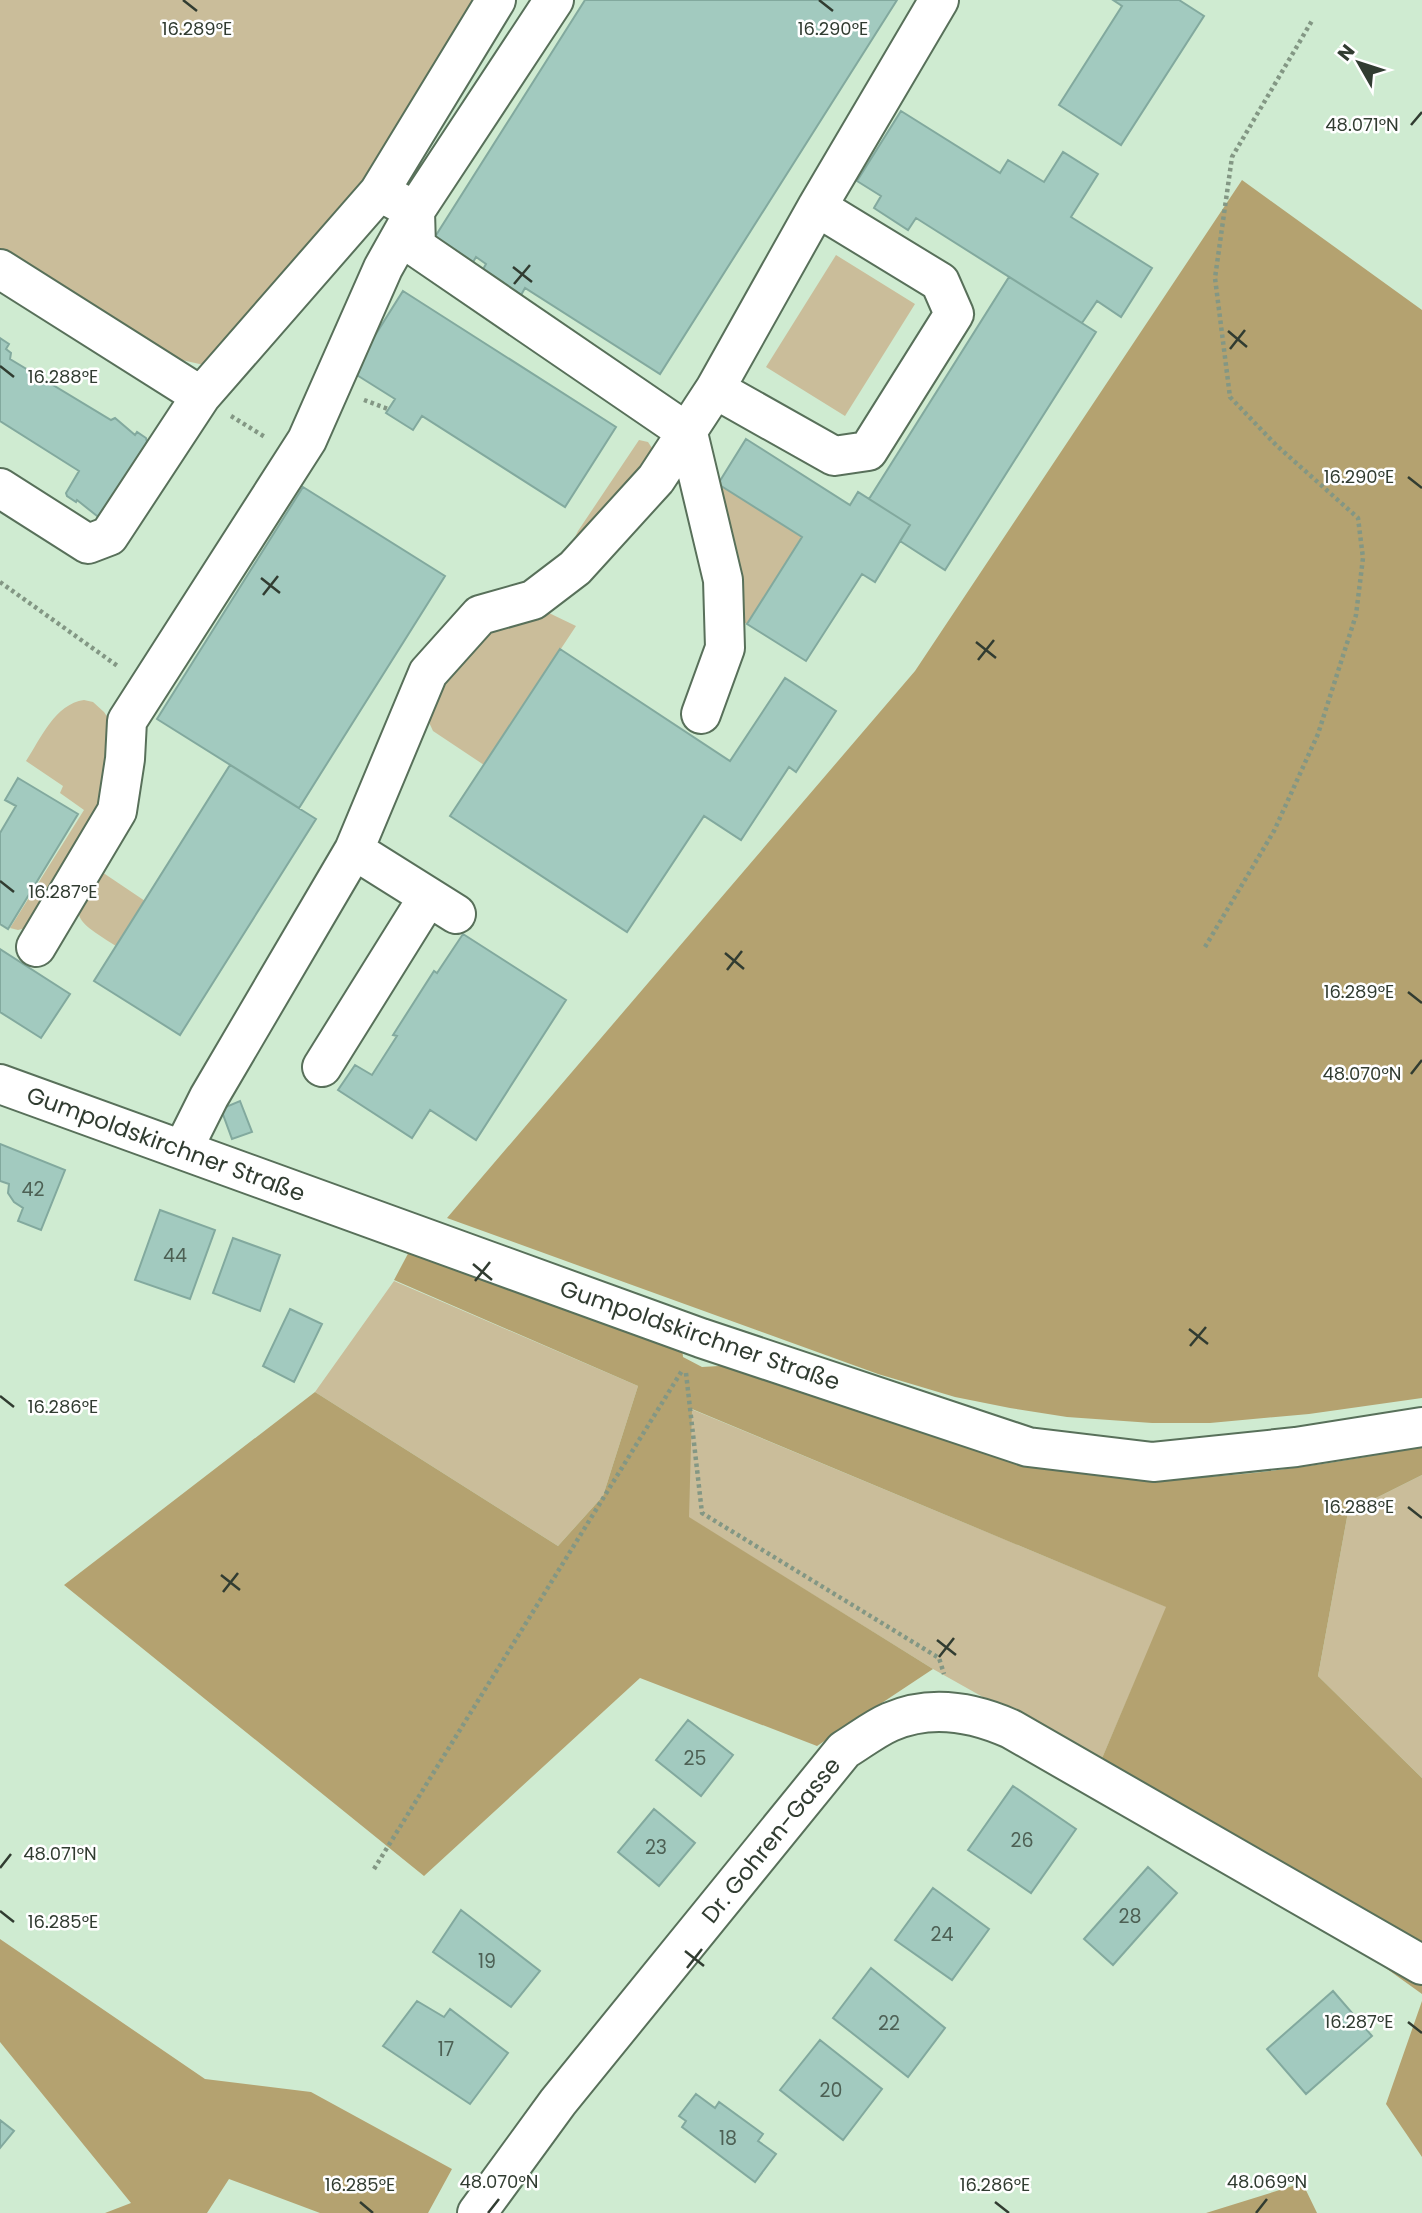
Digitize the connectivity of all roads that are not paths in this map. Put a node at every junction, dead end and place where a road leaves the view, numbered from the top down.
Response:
1 (496, 0) edge
2 (554, 0) edge
3 (939, 0) edge
4 (379, 192) junction
5 (817, 207) junction
6 (415, 211) junction
7 (0, 269) edge
8 (715, 388) junction
9 (201, 396) junction
10 (688, 433) junction
11 (0, 488) edge
12 (701, 714) dead end
13 (354, 850) junction
14 (36, 947) dead end
15 (322, 1067) dead end
16 (0, 1084) edge
17 (183, 1149) junction
18 (1422, 1427) edge
19 (1422, 1965) edge
20 (477, 2213) edge

1 - 4 main road
2 - 6 main road
3 - 5 main road
4 - 6 main road
4 - 9 main road
5 - 8 main road
5 - 8 main road
6 - 10 main road
6 - 14 main road
7 - 9 main road
8 - 10 main road
9 - 11 main road
10 - 12 main road
10 - 13 main road
13 - 15 main road
13 - 17 main road
16 - 17 main road, Gumpoldskirchner Straße
17 - 18 main road, Gumpoldskirchner Straße
19 - 20 main road, Dr. Gohren-Gasse

